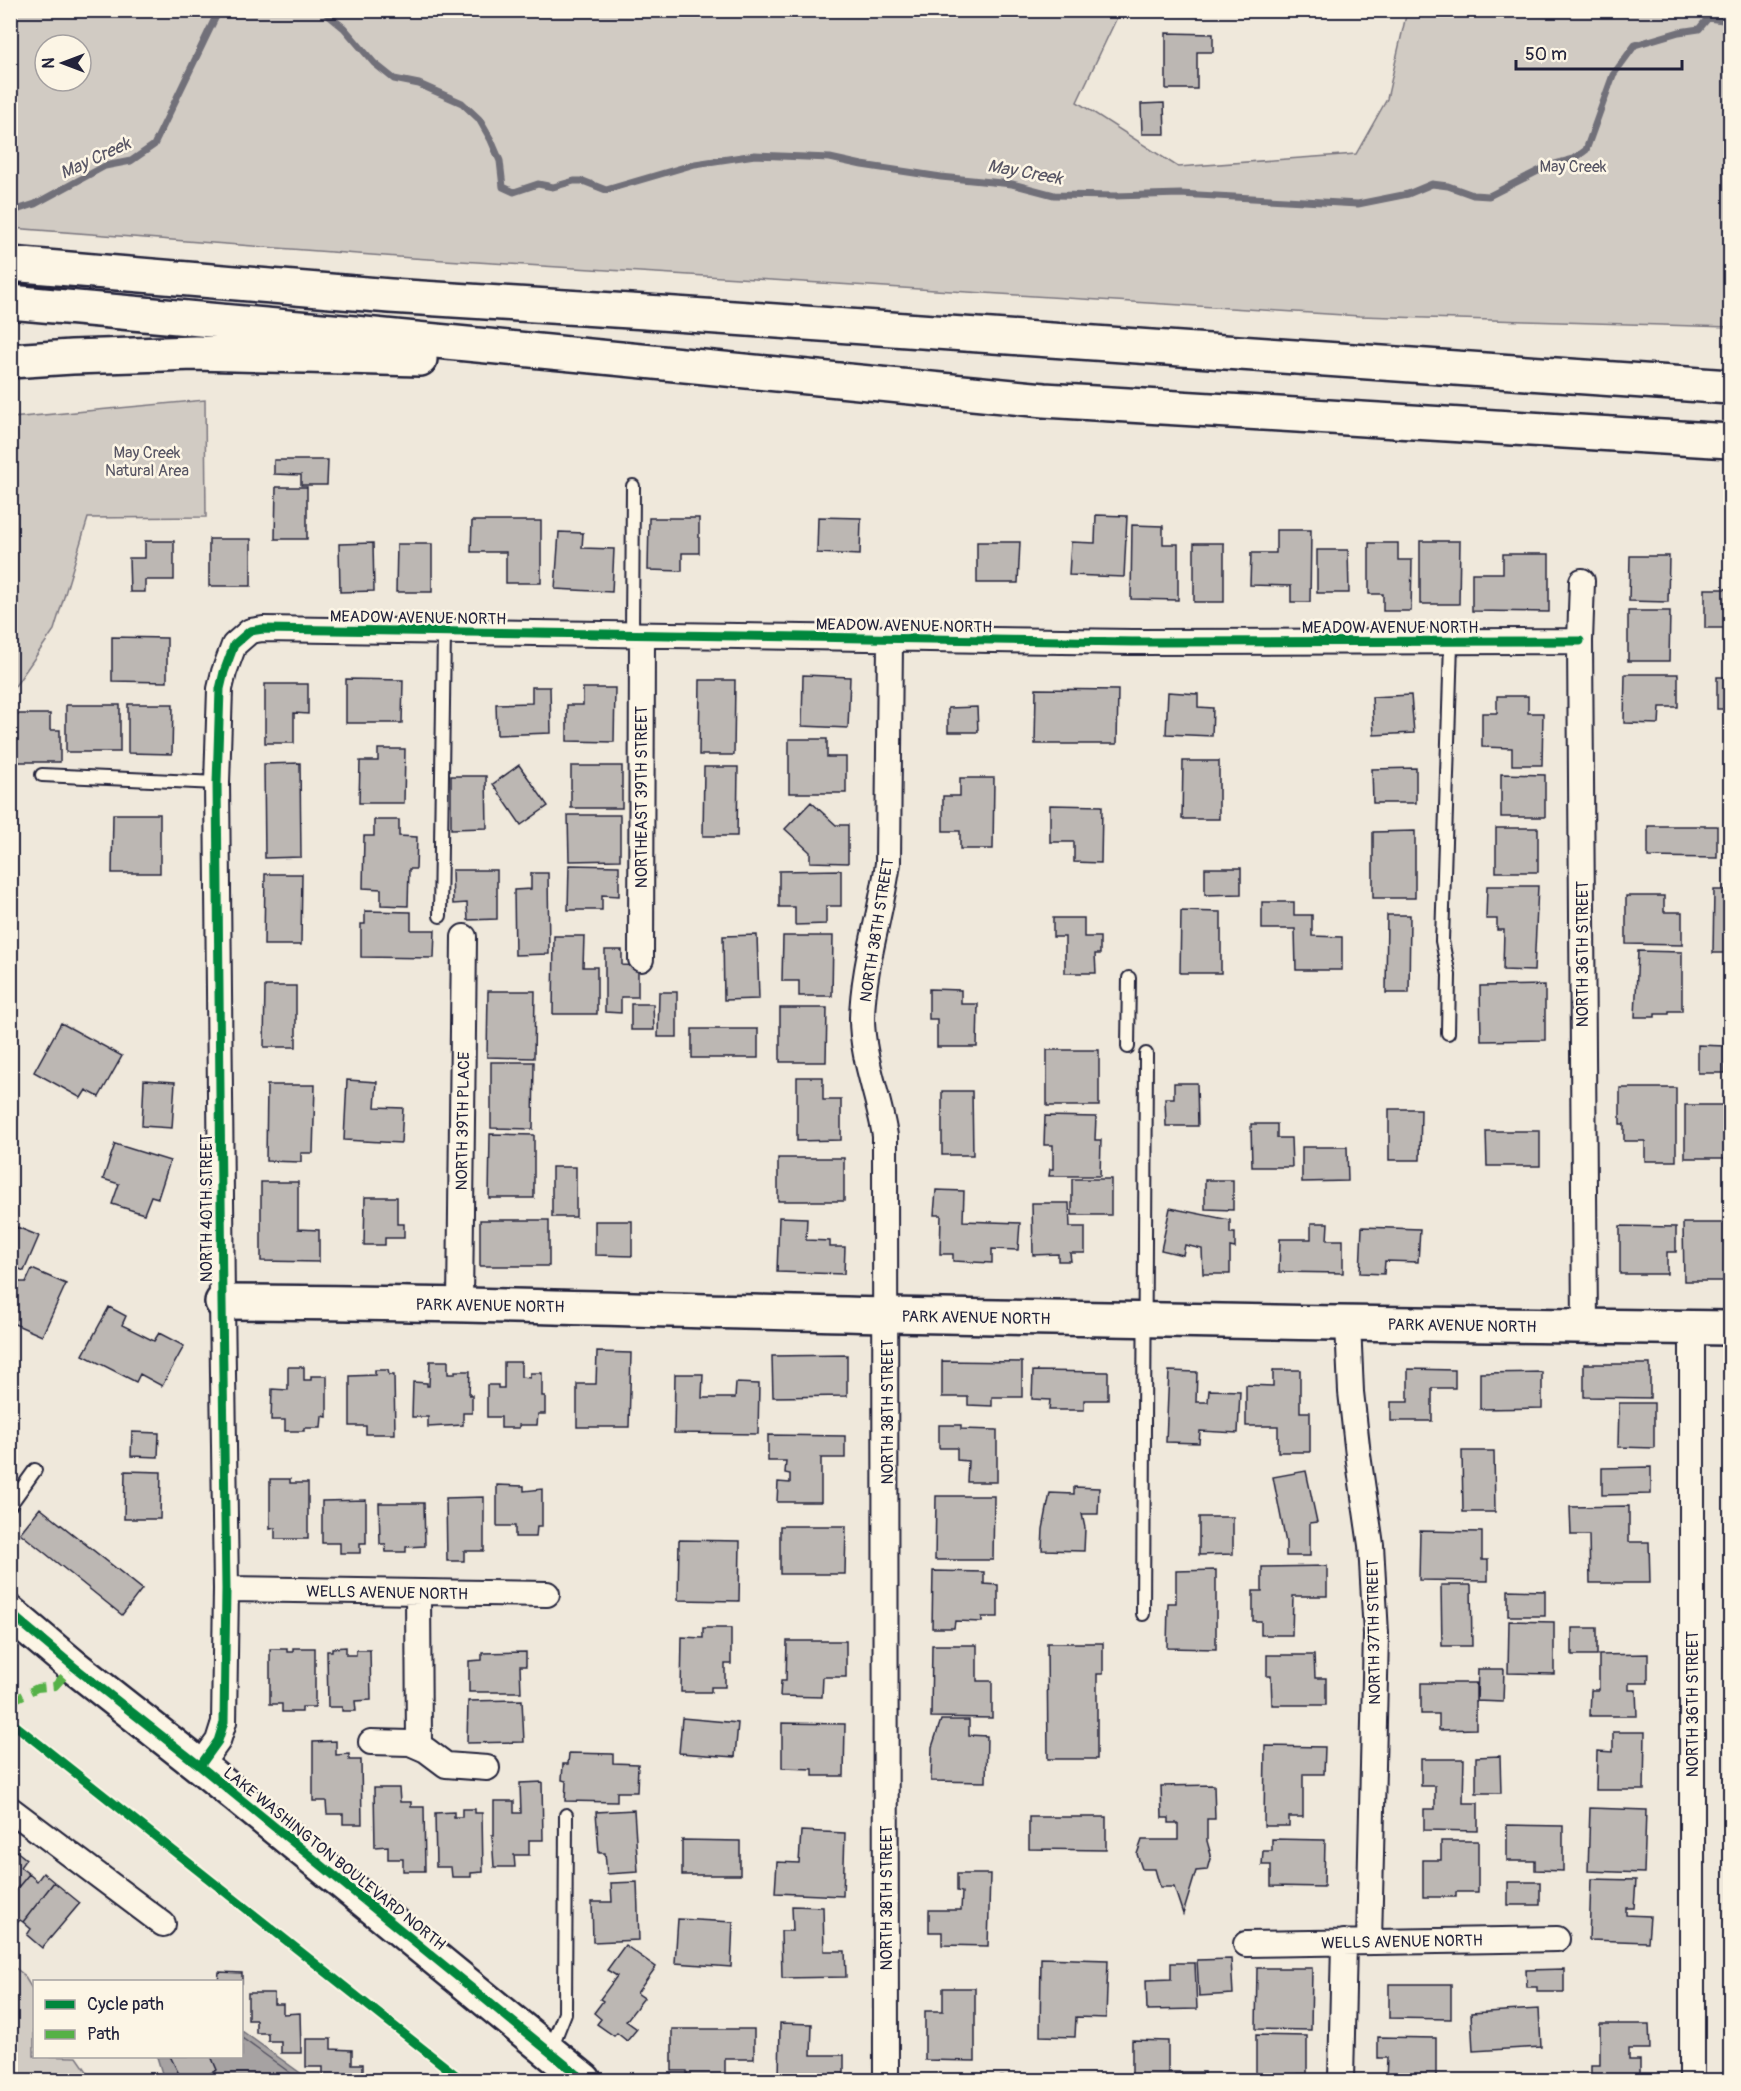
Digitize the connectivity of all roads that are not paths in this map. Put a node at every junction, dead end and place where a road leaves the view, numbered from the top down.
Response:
1 (10, 264) edge
2 (10, 302) edge
3 (593, 355) junction
4 (10, 361) edge
5 (1731, 371) edge
6 (1566, 375) junction
7 (1731, 387) edge
8 (1731, 441) edge
9 (633, 486) dead end
10 (1582, 581) dead end
11 (444, 633) junction
12 (637, 635) junction
13 (890, 640) junction
14 (1580, 641) junction
15 (1451, 642) junction
16 (234, 645) joint
17 (42, 775) dead end
18 (217, 783) junction
19 (440, 916) dead end
20 (464, 937) dead end
21 (641, 959) dead end
22 (1129, 978) dead end
23 (1448, 1033) dead end
24 (1128, 1047) dead end
25 (1146, 1054) dead end
26 (222, 1302) junction
27 (460, 1304) junction
28 (887, 1315) junction
29 (1144, 1320) junction
30 (1348, 1324) junction
31 (1585, 1327) junction
32 (1692, 1328) junction
33 (1731, 1328) edge
34 (35, 1470) dead end
35 (10, 1505) edge
36 (226, 1589) junction
37 (418, 1592) junction
38 (547, 1594) dead end
39 (10, 1613) edge
40 (1143, 1614) dead end
41 (371, 1742) dead end
42 (419, 1746) junction
43 (200, 1766) junction
44 (487, 1768) dead end
45 (10, 1809) edge
46 (566, 1815) dead end
47 (163, 1924) dead end
48 (1557, 1939) dead end
49 (1344, 1942) junction
50 (1369, 1942) junction
51 (1246, 1944) dead end
52 (550, 2052) junction
53 (584, 2080) edge
54 (886, 2080) edge
55 (1341, 2080) edge
56 (1692, 2080) edge

1 - 6 main road
2 - 3 main road
3 - 4 main road
3 - 8 main road
5 - 6 main road
6 - 7 main road
9 - 12 lane
10 - 14 street, NORTH 36TH STREET
11 - 12 street, MEADOW AVENUE NORTH
11 - 16 street, MEADOW AVENUE NORTH
11 - 19 lane
12 - 13 street, MEADOW AVENUE NORTH
12 - 21 street, NORTHEAST 39TH STREET
13 - 15 street, MEADOW AVENUE NORTH
13 - 28 street, NORTH 38TH STREET
14 - 15 street, MEADOW AVENUE NORTH
14 - 31 street, NORTH 36TH STREET
15 - 23 lane
16 - 18 street, NORTH 40TH STREET
17 - 18 lane
18 - 26 street, NORTH 40TH STREET
20 - 27 street, NORTH 39TH PLACE
22 - 24 lane
25 - 29 lane
26 - 27 main road, PARK AVENUE NORTH
26 - 36 street, NORTH 40TH STREET
27 - 28 main road, PARK AVENUE NORTH
28 - 29 main road, PARK AVENUE NORTH
28 - 54 street, NORTH 38TH STREET
29 - 30 main road, PARK AVENUE NORTH
29 - 40 lane
30 - 31 main road, PARK AVENUE NORTH
30 - 50 street, NORTH 37TH STREET
31 - 32 main road, PARK AVENUE NORTH
32 - 33 main road, PARK AVENUE NORTH
32 - 56 street, NORTH 36TH STREET
34 - 35 lane
36 - 37 street, WELLS AVENUE NORTH
36 - 43 street, NORTH 40TH STREET
37 - 38 street, WELLS AVENUE NORTH
37 - 42 street
39 - 43 main road, LAKE WASHINGTON BOULEVARD NORTH
41 - 42 street
42 - 44 street
43 - 52 main road, LAKE WASHINGTON BOULEVARD NORTH
45 - 47 street
46 - 52 lane
48 - 50 street, WELLS AVENUE NORTH
49 - 50 street, WELLS AVENUE NORTH
49 - 51 street, WELLS AVENUE NORTH
49 - 55 street
52 - 53 main road, LAKE WASHINGTON BOULEVARD NORTH

